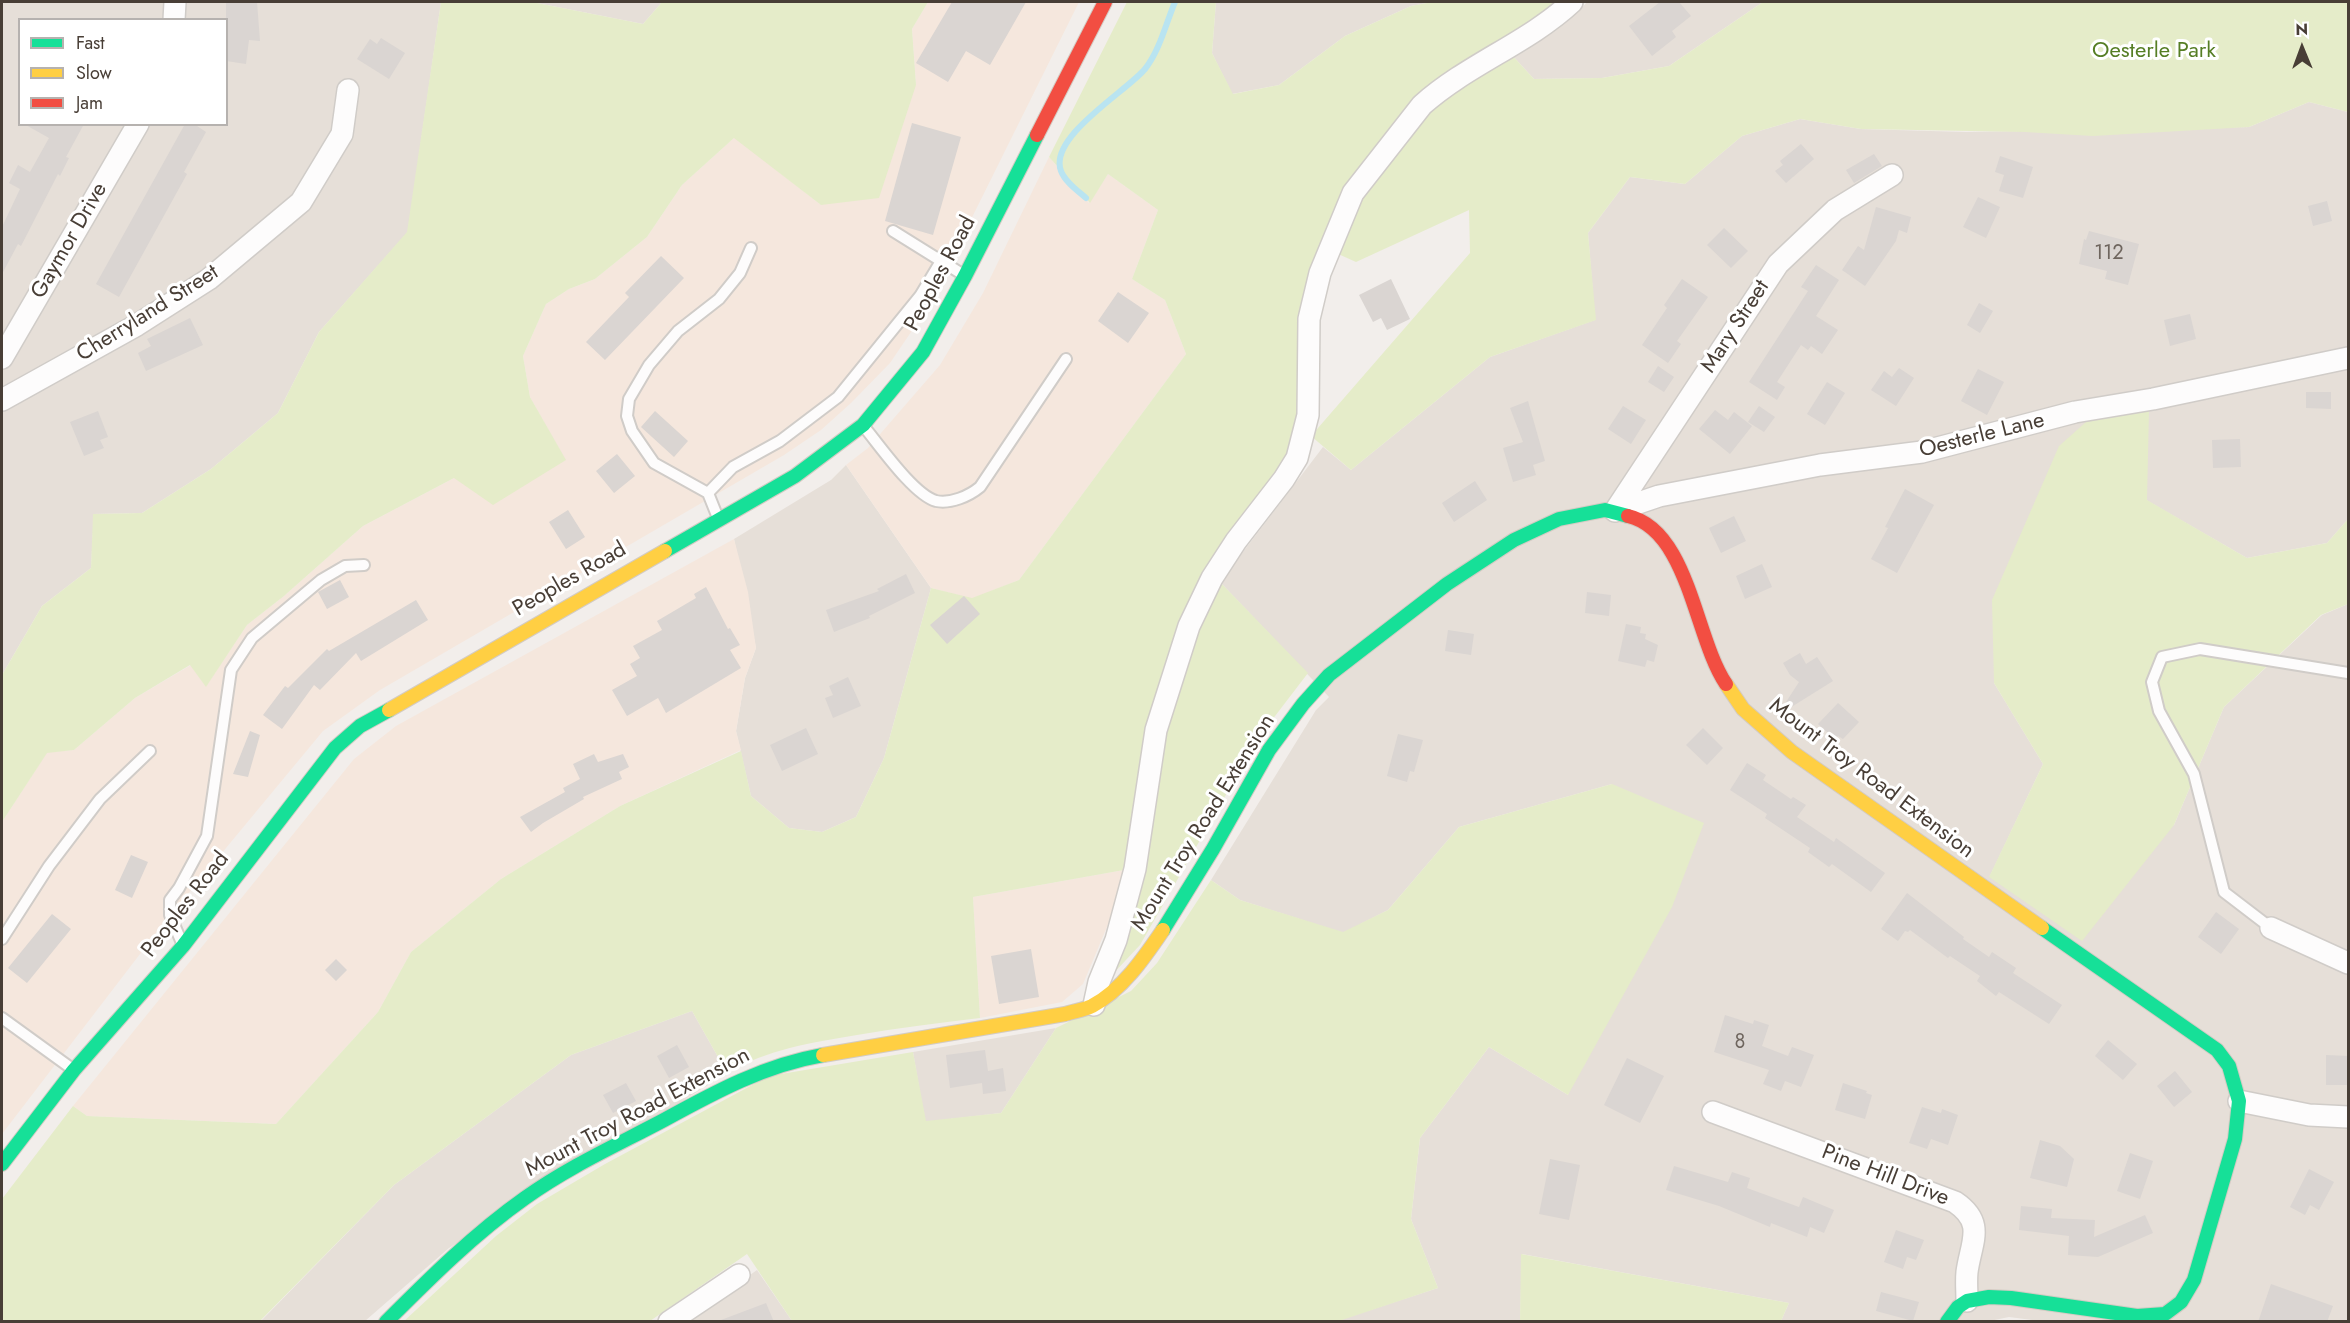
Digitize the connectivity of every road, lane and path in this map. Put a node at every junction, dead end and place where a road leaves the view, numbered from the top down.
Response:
1 (175, 2) edge
2 (1104, 2) edge
3 (1572, 2) edge
4 (174, 18) edge
5 (348, 90) dead end
6 (137, 126) edge
7 (1892, 175) dead end
8 (892, 231) dead end
9 (751, 248) dead end
10 (941, 261) junction
11 (965, 276) junction
12 (2, 358) edge
13 (2349, 358) edge
14 (1066, 359) dead end
15 (2, 400) edge
16 (863, 425) junction
17 (708, 494) junction
18 (1615, 512) junction
19 (718, 518) junction
20 (364, 565) dead end
21 (2349, 673) edge
22 (150, 751) dead end
23 (2271, 928) joint
24 (2, 939) edge
25 (183, 946) junction
26 (2349, 963) edge
27 (1094, 1005) junction
28 (2, 1018) edge
29 (74, 1070) junction
30 (2239, 1101) junction
31 (1713, 1112) dead end
32 (2349, 1117) edge
33 (2, 1164) edge
34 (740, 1275) dead end
35 (1967, 1301) junction
36 (386, 1322) edge
37 (669, 1322) edge
38 (1947, 1322) edge

1 - 4 street
2 - 11 street, Peoples Road
3 - 27 street
5 - 15 street, Cherryland Street
6 - 12 street, Gaymor Drive
7 - 18 street, Mary Street
8 - 10 lane
9 - 17 lane
10 - 11 lane
10 - 17 lane
11 - 16 street, Peoples Road
13 - 18 street, Oesterle Lane
14 - 16 lane
16 - 19 street, Peoples Road
17 - 19 lane
18 - 27 street, Mount Troy Road Extension
18 - 30 street, Mount Troy Road Extension
19 - 25 street, Peoples Road
20 - 25 lane
21 - 23 lane
22 - 24 lane
23 - 26 street
25 - 29 street, Peoples Road
27 - 36 street, Mount Troy Road Extension
28 - 29 lane
29 - 33 street, Peoples Road
30 - 32 street
30 - 35 street, Mount Troy Road Extension
31 - 35 street, Pine Hill Drive
34 - 37 street
35 - 38 street

